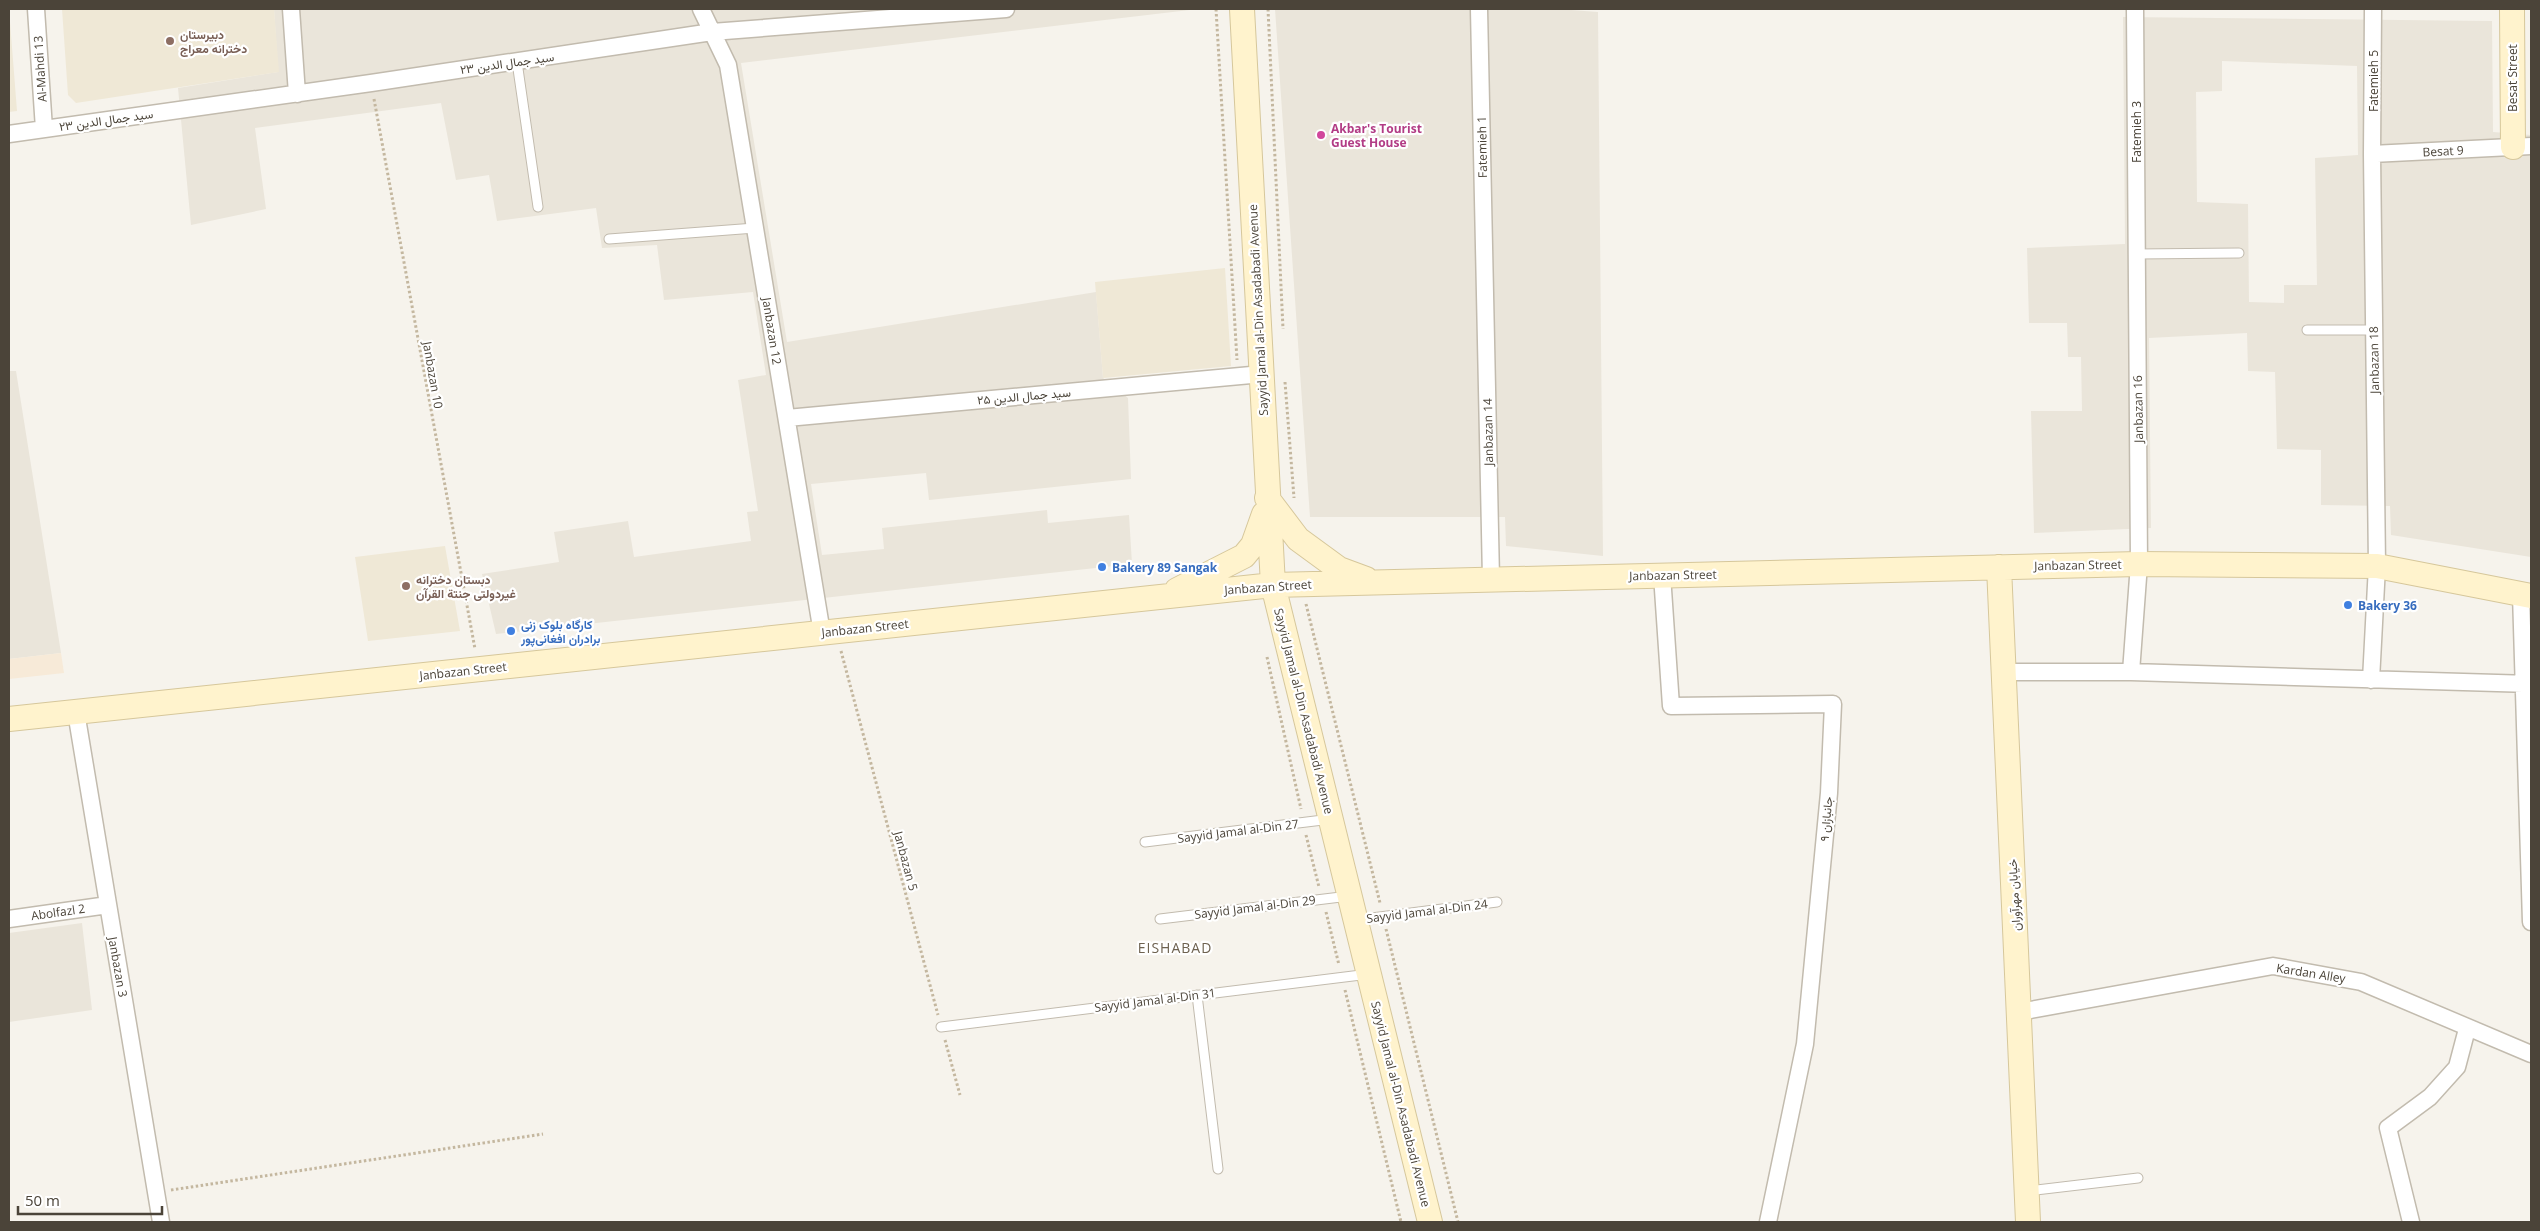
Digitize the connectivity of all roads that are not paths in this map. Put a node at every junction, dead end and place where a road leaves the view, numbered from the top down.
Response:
1 (36, 9) edge
2 (291, 9) edge
3 (702, 9) edge
4 (1006, 9) edge
5 (1242, 9) edge
6 (1479, 9) edge
7 (2135, 9) edge
8 (2373, 9) edge
9 (2512, 9) edge
10 (712, 32) junction
11 (518, 62) junction
12 (297, 94) junction
13 (44, 129) junction
14 (9, 134) edge
15 (2522, 147) edge
16 (2372, 154) junction
17 (538, 207) dead end
18 (755, 228) junction
19 (610, 240) dead end
20 (2239, 253) dead end
21 (2137, 254) junction
22 (1485, 285) joint
23 (2307, 330) dead end
24 (2374, 330) junction
25 (1273, 373) junction
26 (787, 418) junction
27 (1267, 498) junction
28 (2139, 564) junction
29 (2377, 566) junction
30 (1999, 567) junction
31 (1662, 575) junction
32 (1491, 579) junction
33 (1375, 582) junction
34 (1273, 585) junction
35 (2526, 595) edge
36 (1166, 596) junction
37 (828, 632) junction
38 (2004, 672) junction
39 (2131, 672) junction
40 (2371, 680) junction
41 (2528, 684) edge
42 (76, 712) junction
43 (9, 719) edge
44 (1331, 819) junction
45 (1145, 842) dead end
46 (1350, 896) junction
47 (1497, 902) dead end
48 (108, 905) junction
49 (9, 919) edge
50 (1160, 919) dead end
51 (1356, 920) junction
52 (2531, 922) edge
53 (1369, 974) junction
54 (1197, 995) junction
55 (2019, 1012) junction
56 (941, 1027) road end
57 (2467, 1028) junction
58 (2531, 1054) edge
59 (1218, 1170) dead end
60 (2138, 1178) dead end
61 (2027, 1191) junction
62 (161, 1222) edge
63 (1430, 1222) edge
64 (1768, 1222) edge
65 (2028, 1222) edge
66 (2411, 1222) edge

1 - 13 street, Al-Mahdi 13
2 - 12 street
3 - 10 street, Janbazan 12
4 - 10 street, سید جمال الدین ۲۳
5 - 25 main road, Sayyid Jamal al-Din Asadabadi Avenue
6 - 22 street, Fatemieh 1
7 - 21 street, Fatemieh 3
8 - 16 street, Fatemieh 5
9 - 15 main road, Besat Street
10 - 11 street, سید جمال الدین ۲۳
10 - 18 street, Janbazan 12
11 - 12 street, سید جمال الدین ۲۳
11 - 17 lane
12 - 13 street, سید جمال الدین ۲۳
13 - 14 street, سید جمال الدین ۲۳
15 - 16 street, Besat 9
16 - 24 street, Janbazan 18
18 - 19 lane
18 - 26 street, Janbazan 12
20 - 21 lane
21 - 28 street, Janbazan 16
22 - 32 street, Janbazan 14
23 - 24 lane
24 - 29 street, Janbazan 18
25 - 26 street, سید جمال الدین ۲۵
25 - 27 main road, Sayyid Jamal al-Din Asadabadi Avenue
26 - 37 street, Janbazan 12
27 - 33 main road
27 - 34 main road, Sayyid Jamal al-Din Asadabadi Avenue
27 - 36 main road
28 - 29 main road, Janbazan Street
28 - 30 main road, Janbazan Street
28 - 39 street, Janbazan 16
29 - 35 main road, Janbazan Street
29 - 40 street, Janbazan 18
30 - 31 main road, Janbazan Street
30 - 38 main road, خیابان مهرآوران
31 - 32 main road, Janbazan Street
31 - 64 street, جانبازان ۹
32 - 33 main road, Janbazan Street
33 - 34 main road, Janbazan Street
34 - 36 main road, Janbazan Street
34 - 44 main road, Sayyid Jamal al-Din Asadabadi Avenue
35 - 41 street
36 - 37 main road, Janbazan Street
37 - 42 main road, Janbazan Street
38 - 39 street
38 - 55 main road, خیابان مهرآوران
39 - 40 street
40 - 41 street
41 - 52 street
42 - 43 main road, Janbazan Street
42 - 48 street, Janbazan 3
44 - 45 lane, Sayyid Jamal al-Din 27
44 - 46 main road, Sayyid Jamal al-Din Asadabadi Avenue
46 - 50 lane, Sayyid Jamal al-Din 29
46 - 51 main road, Sayyid Jamal al-Din Asadabadi Avenue
47 - 51 lane, Sayyid Jamal al-Din 24
48 - 49 street, Abolfazl 2
48 - 62 street, Janbazan 3
51 - 53 main road, Sayyid Jamal al-Din Asadabadi Avenue
53 - 54 lane, Sayyid Jamal al-Din 31
53 - 63 main road, Sayyid Jamal al-Din Asadabadi Avenue
54 - 56 lane, Sayyid Jamal al-Din 31
54 - 59 lane
55 - 57 street, Kardan Alley
55 - 61 main road, خیابان مهرآوران
57 - 58 street, Kardan Alley
57 - 66 street
60 - 61 lane
61 - 65 main road, خیابان مهرآوران

